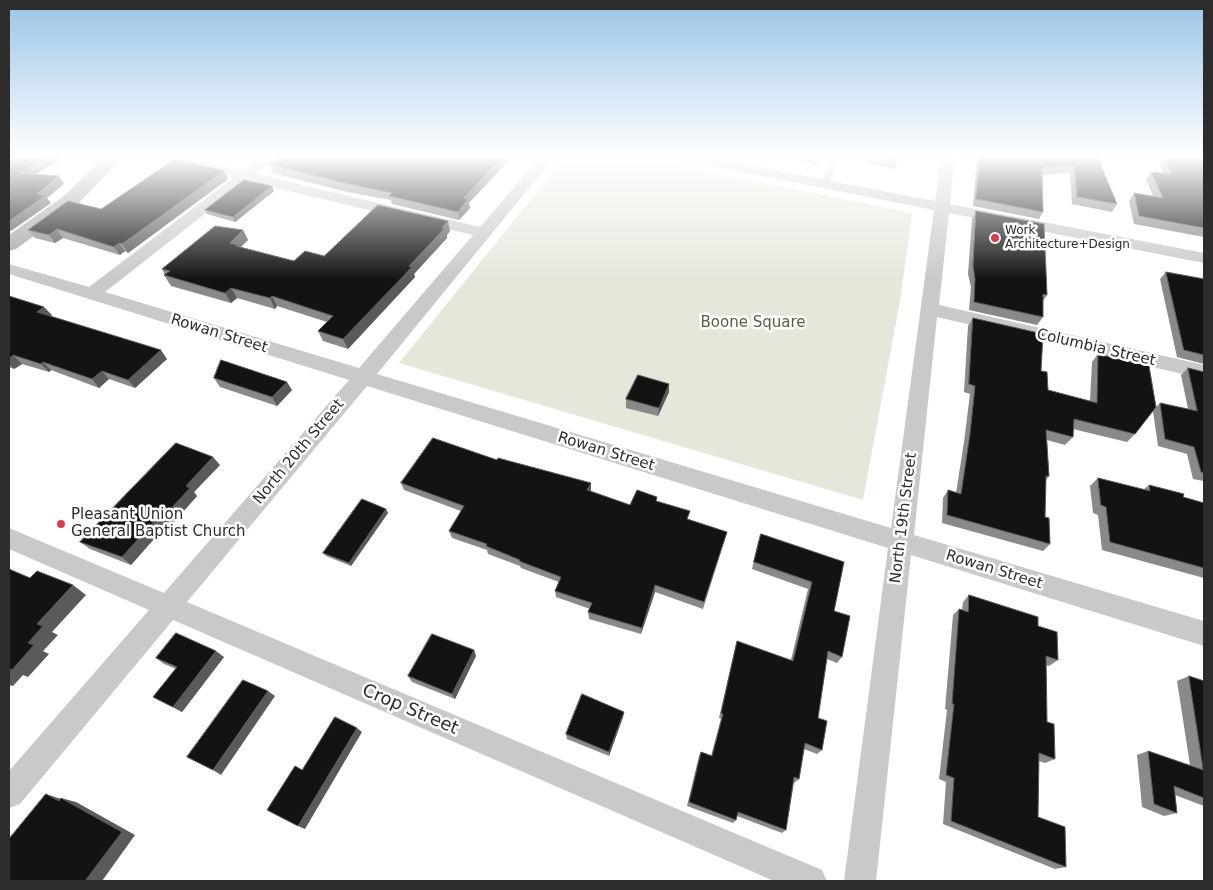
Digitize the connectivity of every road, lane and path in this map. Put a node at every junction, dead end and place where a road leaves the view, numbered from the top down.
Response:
1 (74, 197) edge
2 (218, 197) edge
3 (334, 197) edge
4 (514, 197) edge
5 (889, 197) edge
6 (943, 197) edge
7 (942, 207) junction
8 (483, 233) junction
9 (9, 245) edge
10 (1204, 258) edge
11 (9, 269) edge
12 (90, 295) junction
13 (930, 310) junction
14 (1204, 372) edge
15 (362, 377) junction
16 (9, 538) edge
17 (902, 541) junction
18 (168, 606) junction
19 (1204, 634) edge
20 (9, 794) edge
21 (811, 881) edge
22 (860, 881) edge

1 - 9 main road
2 - 12 street
3 - 8 street
4 - 8 street, North 20th Street
5 - 7 street
6 - 7 street, North 19th Street
7 - 10 street
7 - 13 street, North 19th Street
8 - 15 street, North 20th Street
11 - 12 street, Rowan Street
12 - 15 street, Rowan Street
13 - 14 street, Columbia Street
13 - 17 street, North 19th Street
15 - 17 street, Rowan Street
15 - 18 street, North 20th Street
16 - 18 street, Crop Street
17 - 19 street, Rowan Street
17 - 22 street, North 19th Street
18 - 20 street, North 20th Street
18 - 21 street, Crop Street

